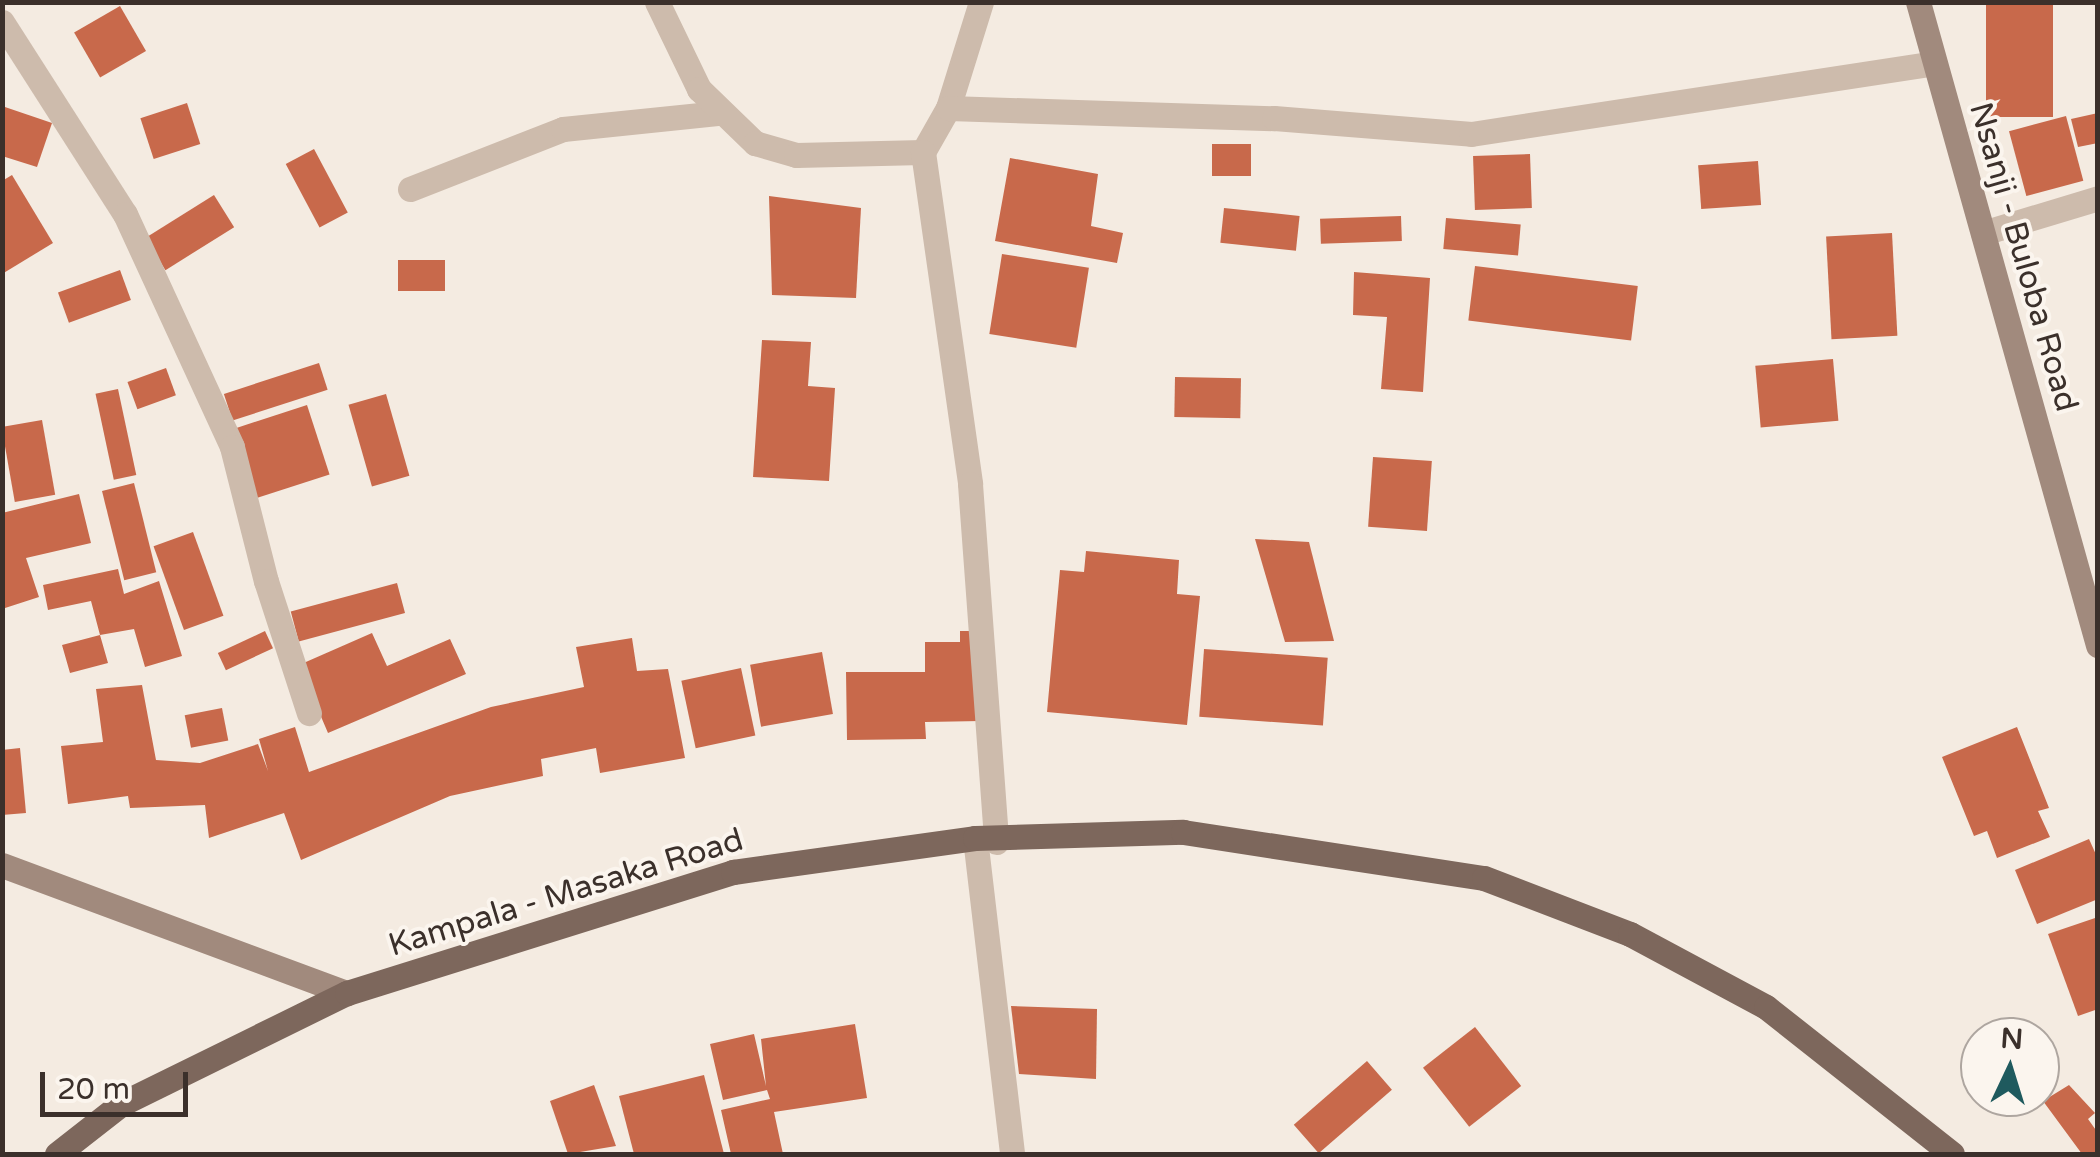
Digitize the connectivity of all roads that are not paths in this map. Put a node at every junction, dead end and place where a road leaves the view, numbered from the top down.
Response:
1 (658, 2) edge
2 (981, 2) edge
3 (1918, 2) edge
4 (2, 22) edge
5 (1935, 63) junction
6 (948, 108) junction
7 (718, 114) junction
8 (923, 152) junction
9 (410, 189) dead end
10 (2098, 198) edge
11 (1982, 233) junction
12 (2098, 645) edge
13 (309, 713) dead end
14 (986, 840) junction
15 (2, 865) edge
16 (347, 993) junction
17 (57, 1154) edge
18 (1012, 1154) edge
19 (1952, 1154) edge

1 - 7 street
2 - 6 street
3 - 5 main road, Nsanji - Buloba Road
4 - 13 street
5 - 6 street
5 - 11 main road, Nsanji - Buloba Road
6 - 8 street
7 - 8 street
7 - 9 street
8 - 14 street
10 - 11 street
11 - 12 main road, Nsanji - Buloba Road
14 - 16 main road, Kampala - Masaka Road
14 - 18 street
14 - 19 main road, Kampala - Masaka Road
15 - 16 main road
16 - 17 main road, Kampala - Masaka Road

